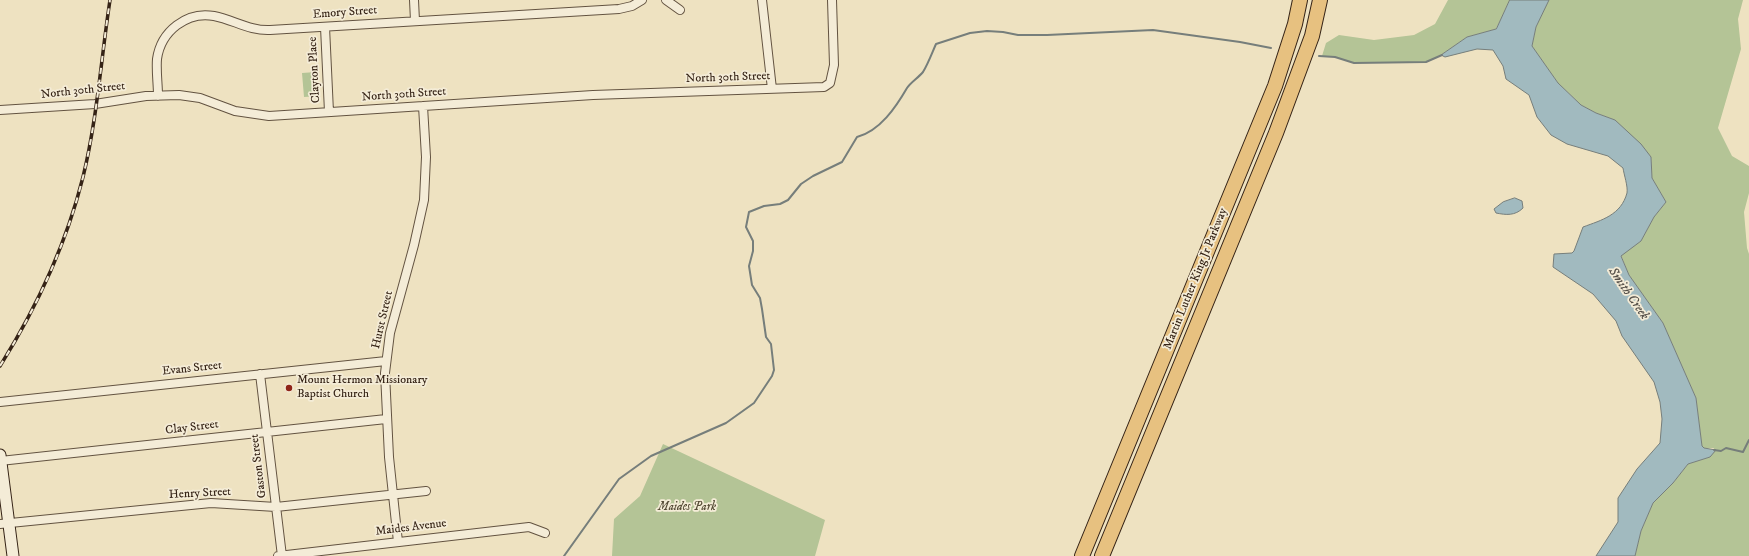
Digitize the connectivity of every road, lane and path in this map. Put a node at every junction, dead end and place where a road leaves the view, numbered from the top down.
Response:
1 (414, 0) edge
2 (642, 0) edge
3 (666, 0) edge
4 (762, 0) edge
5 (832, 0) edge
6 (1300, 0) edge
7 (1320, 0) edge
8 (680, 10) dead end
9 (415, 21) junction
10 (324, 27) junction
11 (772, 89) junction
12 (158, 96) junction
13 (423, 106) junction
14 (0, 110) edge
15 (329, 112) junction
16 (386, 361) junction
17 (260, 374) junction
18 (0, 402) edge
19 (386, 419) junction
20 (266, 431) junction
21 (0, 459) edge
22 (426, 491) dead end
23 (393, 494) junction
24 (276, 507) junction
25 (5, 524) edge
26 (545, 533) dead end
27 (398, 542) junction
28 (13, 556) edge
29 (278, 556) edge
30 (282, 556) edge
31 (1082, 556) edge
32 (1102, 556) edge

1 - 9 street
2 - 9 street, Emory Street
3 - 8 street
4 - 11 street
5 - 11 street, North 30th Street
6 - 31 highway, Martin Luther King Jr Parkway
7 - 32 highway, Martin Luther King Jr Parkway
9 - 10 street, Emory Street
10 - 12 street, Emory Street
10 - 15 street, Clayton Place
11 - 13 street, North 30th Street
12 - 14 street, North 30th Street
12 - 15 street, North 30th Street
13 - 15 street, North 30th Street
13 - 16 street, Hurst Street
16 - 17 street, Evans Street
16 - 19 street, Hurst Street
17 - 18 street, Evans Street
17 - 20 street, Gaston Street
19 - 20 street, Clay Street
19 - 23 street, Hurst Street
20 - 21 street, Clay Street
20 - 24 street, Gaston Street
21 - 25 street
22 - 23 street, Henry Street
23 - 24 street, Henry Street
23 - 27 street, Hurst Street
24 - 25 street, Henry Street
24 - 30 street, Gaston Street
25 - 28 street
26 - 27 street, Maides Avenue
27 - 30 street, Maides Avenue
29 - 30 street, Maides Avenue

